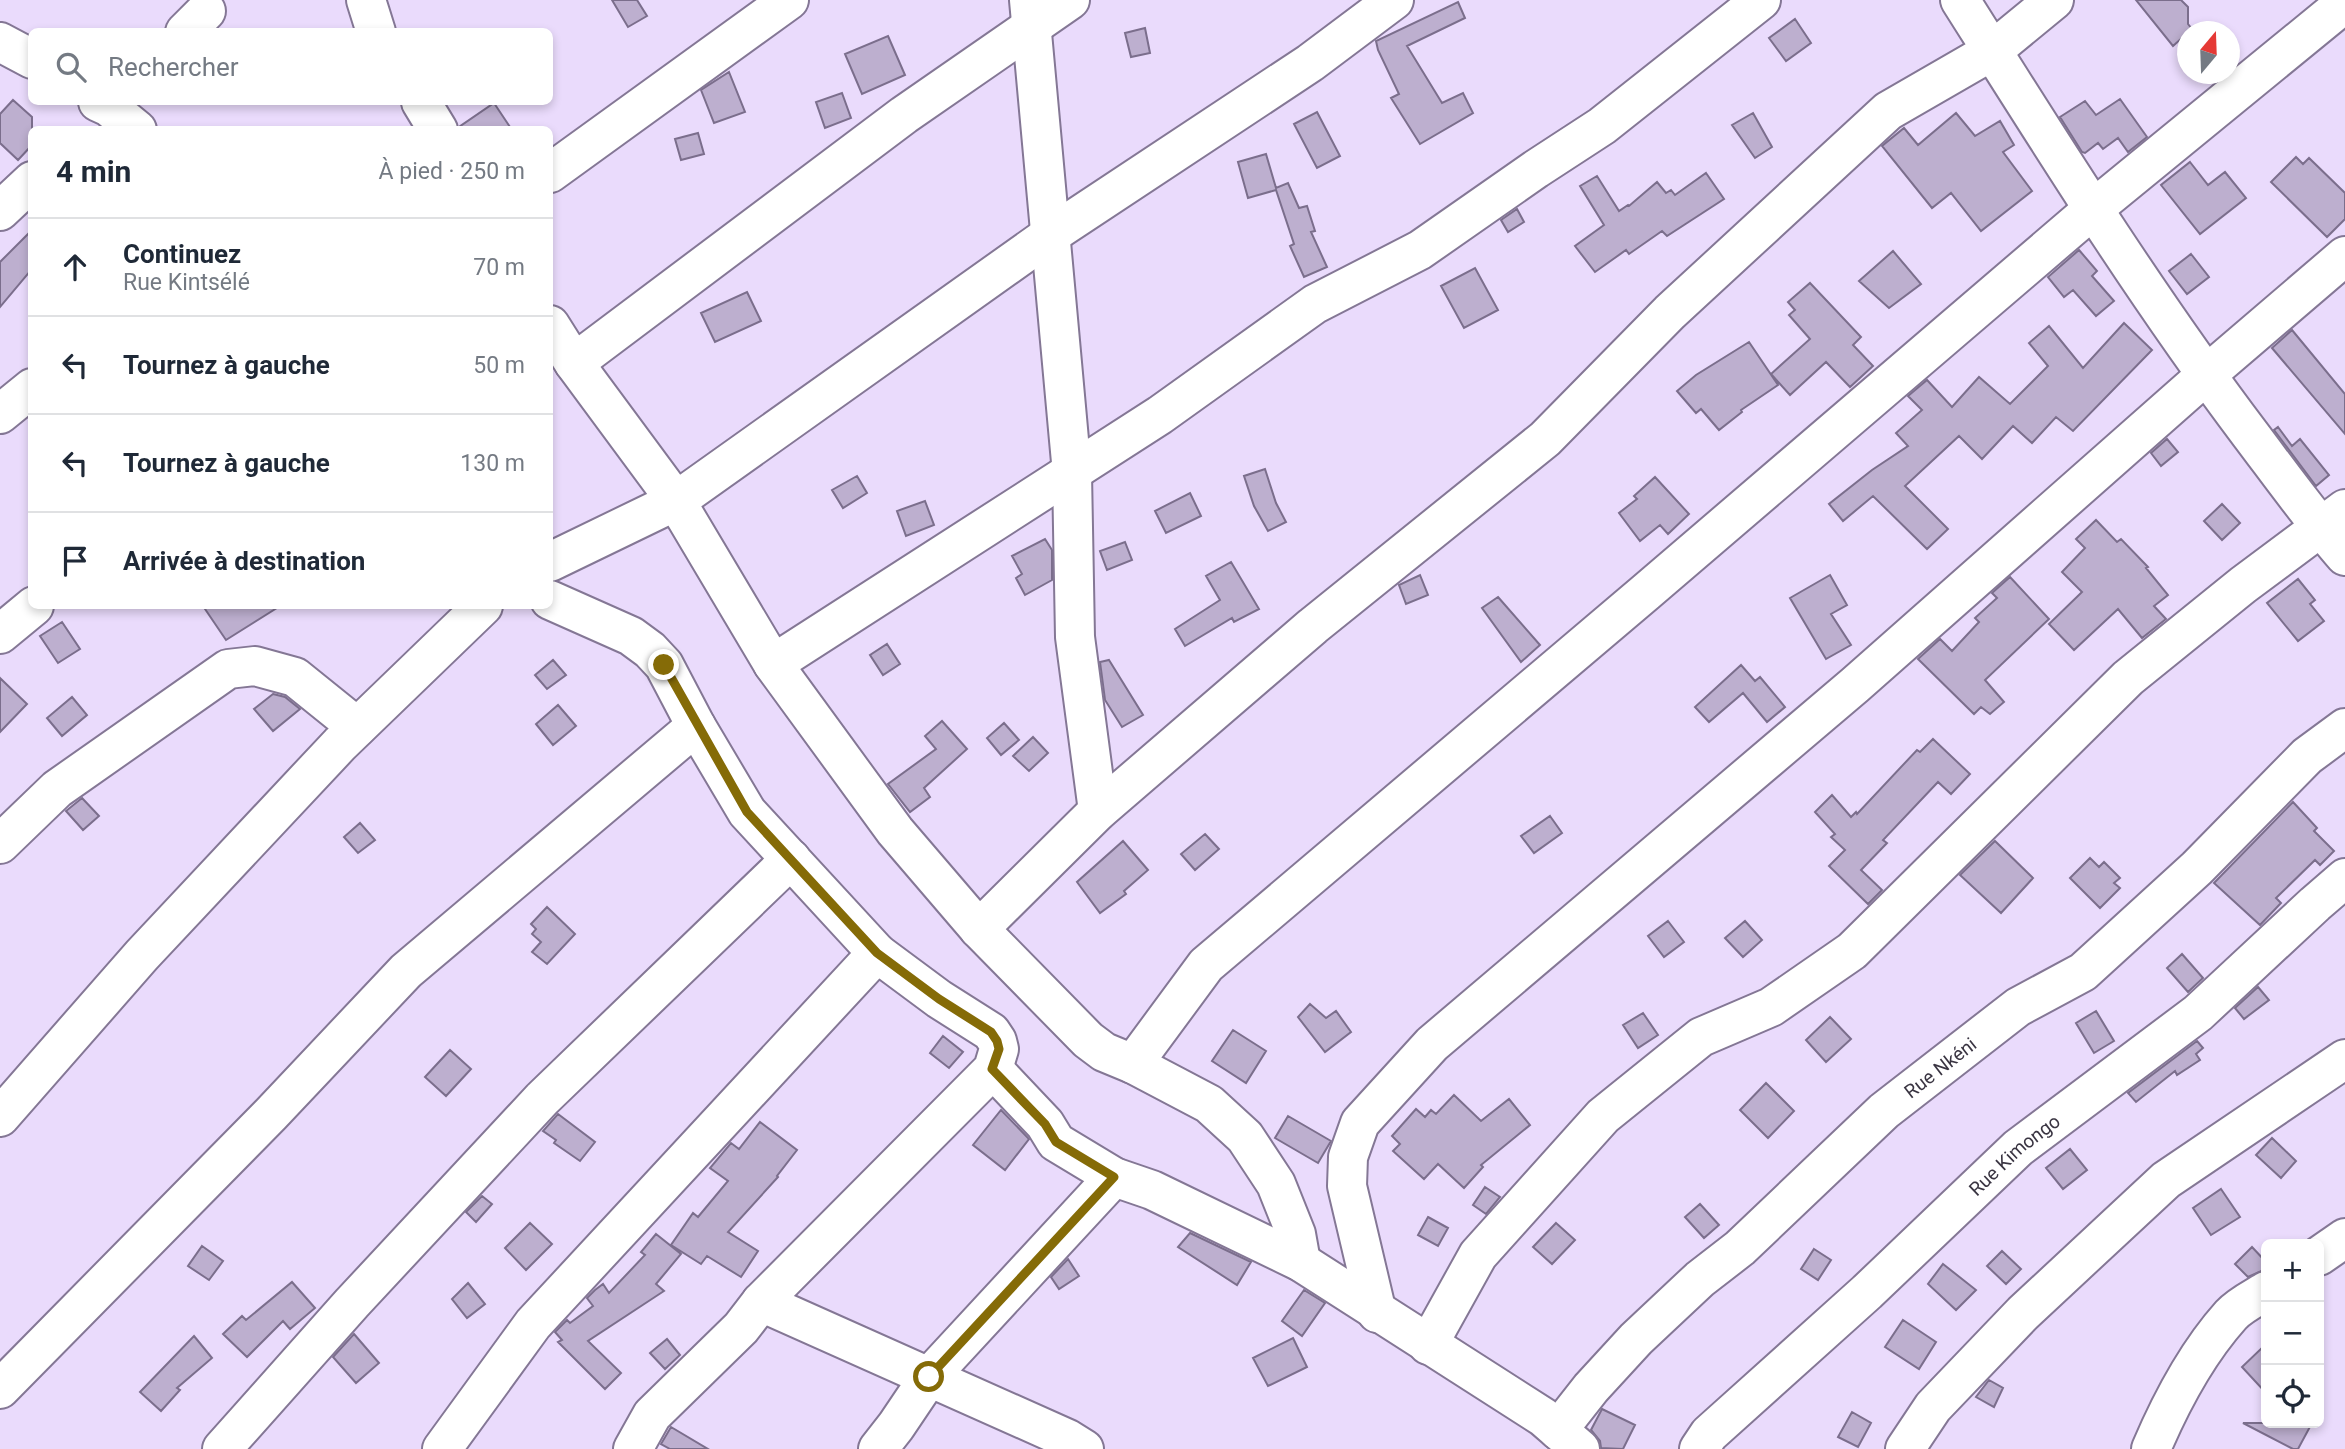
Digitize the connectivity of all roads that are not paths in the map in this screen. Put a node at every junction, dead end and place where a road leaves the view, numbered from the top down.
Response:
1 (366, 0) edge
2 (789, 0) edge
3 (1070, 0) edge
4 (1394, 0) edge
5 (1761, 0) edge
6 (1960, 0) edge
7 (2054, 0) edge
8 (2345, 3) edge
9 (1030, 13) edge
10 (375, 28) edge
11 (0, 42) edge
12 (1992, 51) junction
13 (28, 57) edge
14 (423, 105) edge
15 (436, 126) edge
16 (553, 171) edge
17 (28, 185) edge
18 (2092, 210) junction
19 (0, 211) edge
20 (1050, 235) junction
21 (2345, 256) edge
22 (553, 330) edge
23 (574, 363) junction
24 (2206, 375) junction
25 (28, 391) edge
26 (0, 414) edge
27 (1072, 473) junction
28 (676, 501) junction
29 (2332, 517) edge
30 (2345, 556) edge
31 (553, 561) edge
32 (553, 601) edge
33 (30, 609) edge
34 (480, 609) edge
35 (0, 634) edge
36 (773, 664) junction
37 (696, 726) junction
38 (357, 727) junction
39 (2345, 728) edge
40 (1098, 811) junction
41 (0, 844) edge
42 (791, 859) junction
43 (2345, 878) edge
44 (979, 929) junction
45 (877, 953) junction
46 (2345, 1059) edge
47 (1133, 1064) junction
48 (992, 1069) junction
49 (0, 1117) edge
50 (1114, 1177) junction
51 (2345, 1238) edge
52 (2324, 1253) edge
53 (1301, 1262) junction
54 (2261, 1294) edge
55 (761, 1302) junction
56 (1377, 1313) junction
57 (1429, 1345) junction
58 (929, 1377) junction
59 (0, 1389) edge
60 (1553, 1436) edge
61 (222, 1449) edge
62 (442, 1449) edge
63 (633, 1449) edge
64 (878, 1449) edge
65 (1084, 1449) edge
66 (1699, 1449) edge
67 (1906, 1449) edge
68 (2151, 1449) edge

1 - 10 street
2 - 16 street
3 - 9 street
4 - 20 street
5 - 27 street
6 - 12 street
7 - 12 street
8 - 18 street
9 - 20 street
9 - 23 street
11 - 13 street
12 - 18 street
12 - 40 street
14 - 15 street
17 - 19 street
18 - 24 street
18 - 47 street
20 - 27 street
20 - 28 street
21 - 24 street
22 - 23 street
23 - 28 street
24 - 29 street
24 - 56 street
25 - 26 street
27 - 36 street
27 - 40 street
28 - 31 street
28 - 36 street
29 - 30 street
29 - 57 street
32 - 37 street
33 - 35 street
34 - 38 street
36 - 44 street
37 - 42 street
37 - 59 street
38 - 41 street
38 - 49 street
39 - 60 street, Rue Nkéni
40 - 44 street
42 - 45 street
42 - 61 street
43 - 66 street, Rue Kimongo
44 - 47 street
45 - 48 street
45 - 62 street
46 - 67 street
47 - 53 street
48 - 50 street
48 - 55 street
50 - 53 street
50 - 58 street
51 - 52 street
53 - 56 street
54 - 68 street
55 - 58 street
55 - 63 street
56 - 57 street
57 - 60 street
58 - 64 street
58 - 65 street

